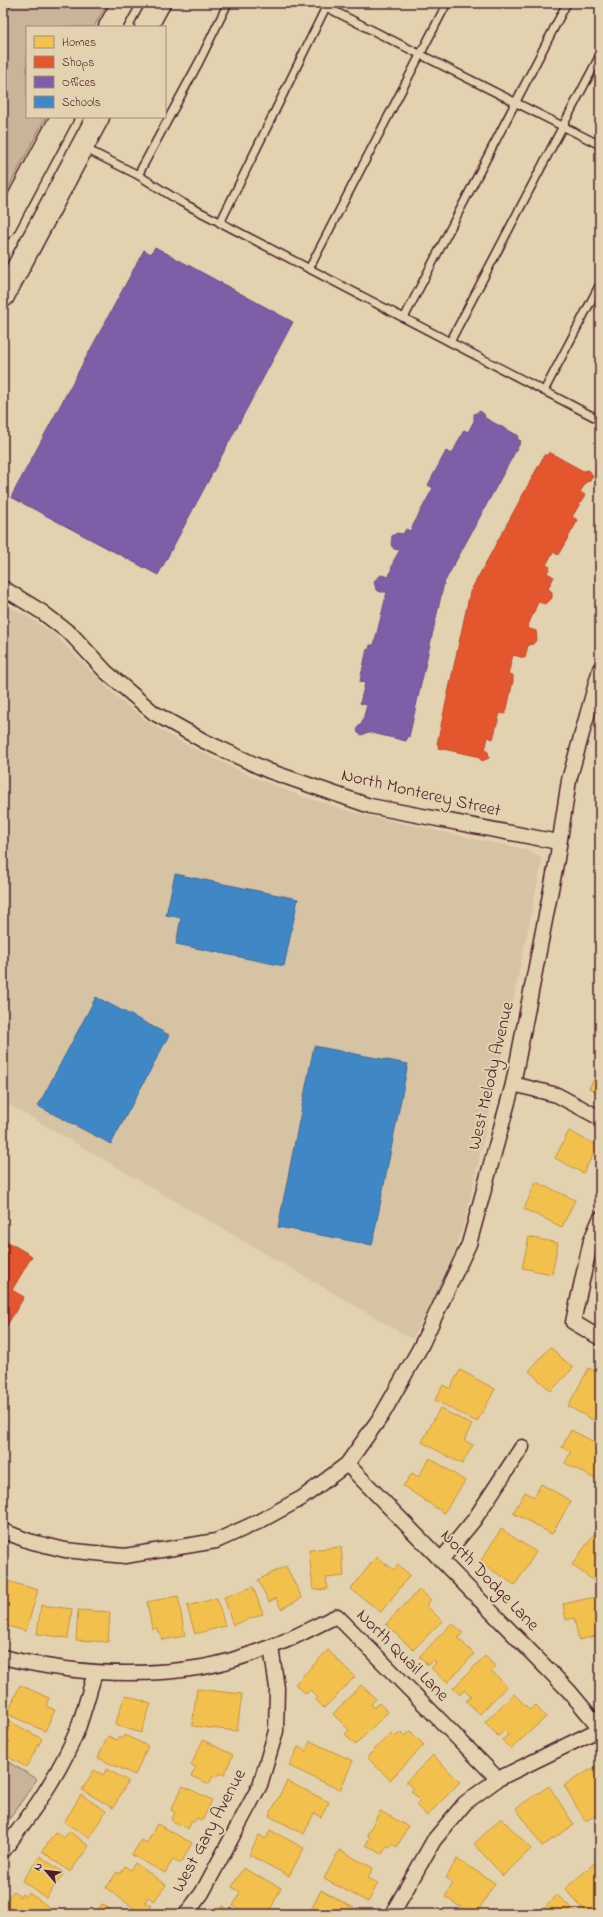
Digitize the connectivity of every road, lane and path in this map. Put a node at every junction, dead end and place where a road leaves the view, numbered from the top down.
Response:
1 (123, 3) edge
2 (159, 3) edge
3 (228, 3) edge
4 (447, 3) edge
5 (567, 3) edge
6 (327, 5) edge
7 (111, 26) edge
8 (147, 26) edge
9 (420, 55) junction
10 (600, 55) edge
11 (514, 102) junction
12 (61, 118) edge
13 (97, 118) edge
14 (563, 127) junction
15 (600, 145) edge
16 (82, 147) junction
17 (138, 175) junction
18 (220, 223) junction
19 (3, 228) edge
20 (308, 269) junction
21 (600, 284) edge
22 (3, 296) edge
23 (404, 318) junction
24 (450, 342) junction
25 (544, 391) junction
26 (600, 420) edge
27 (3, 588) edge
28 (600, 669) edge
29 (558, 842) junction
30 (513, 1084) junction
31 (600, 1118) edge
32 (600, 1219) edge
33 (600, 1338) edge
34 (522, 1447) dead end
35 (347, 1464) junction
36 (3, 1531) edge
37 (442, 1560) junction
38 (271, 1647) junction
39 (3, 1657) edge
40 (96, 1672) junction
41 (600, 1729) edge
42 (498, 1780) junction
43 (3, 1851) edge
44 (186, 1914) edge
45 (392, 1914) edge

1 - 7 main road
2 - 8 main road
3 - 17 lane
4 - 9 lane
5 - 11 lane
6 - 9 lane
6 - 18 lane
9 - 11 lane
9 - 20 lane
10 - 14 lane
11 - 14 lane
11 - 23 lane
12 - 19 main road
13 - 16 main road
14 - 15 lane
14 - 24 lane
16 - 17 lane
16 - 22 main road
17 - 18 lane
18 - 20 lane
20 - 23 lane
21 - 25 lane
23 - 24 lane
24 - 25 lane
25 - 26 lane
27 - 29 street, North Monterey Street
28 - 29 street, West Melody Avenue
29 - 30 street, West Melody Avenue
30 - 31 street
30 - 35 street, West Melody Avenue
32 - 33 street
34 - 37 street
35 - 36 street, West Melody Avenue
35 - 37 street, North Dodge Lane
37 - 41 street, North Dodge Lane
38 - 40 street, North Quail Lane
38 - 42 street, North Quail Lane
38 - 44 street, West Gary Avenue
39 - 40 street, North Quail Lane
40 - 43 street
41 - 42 street
42 - 45 street

